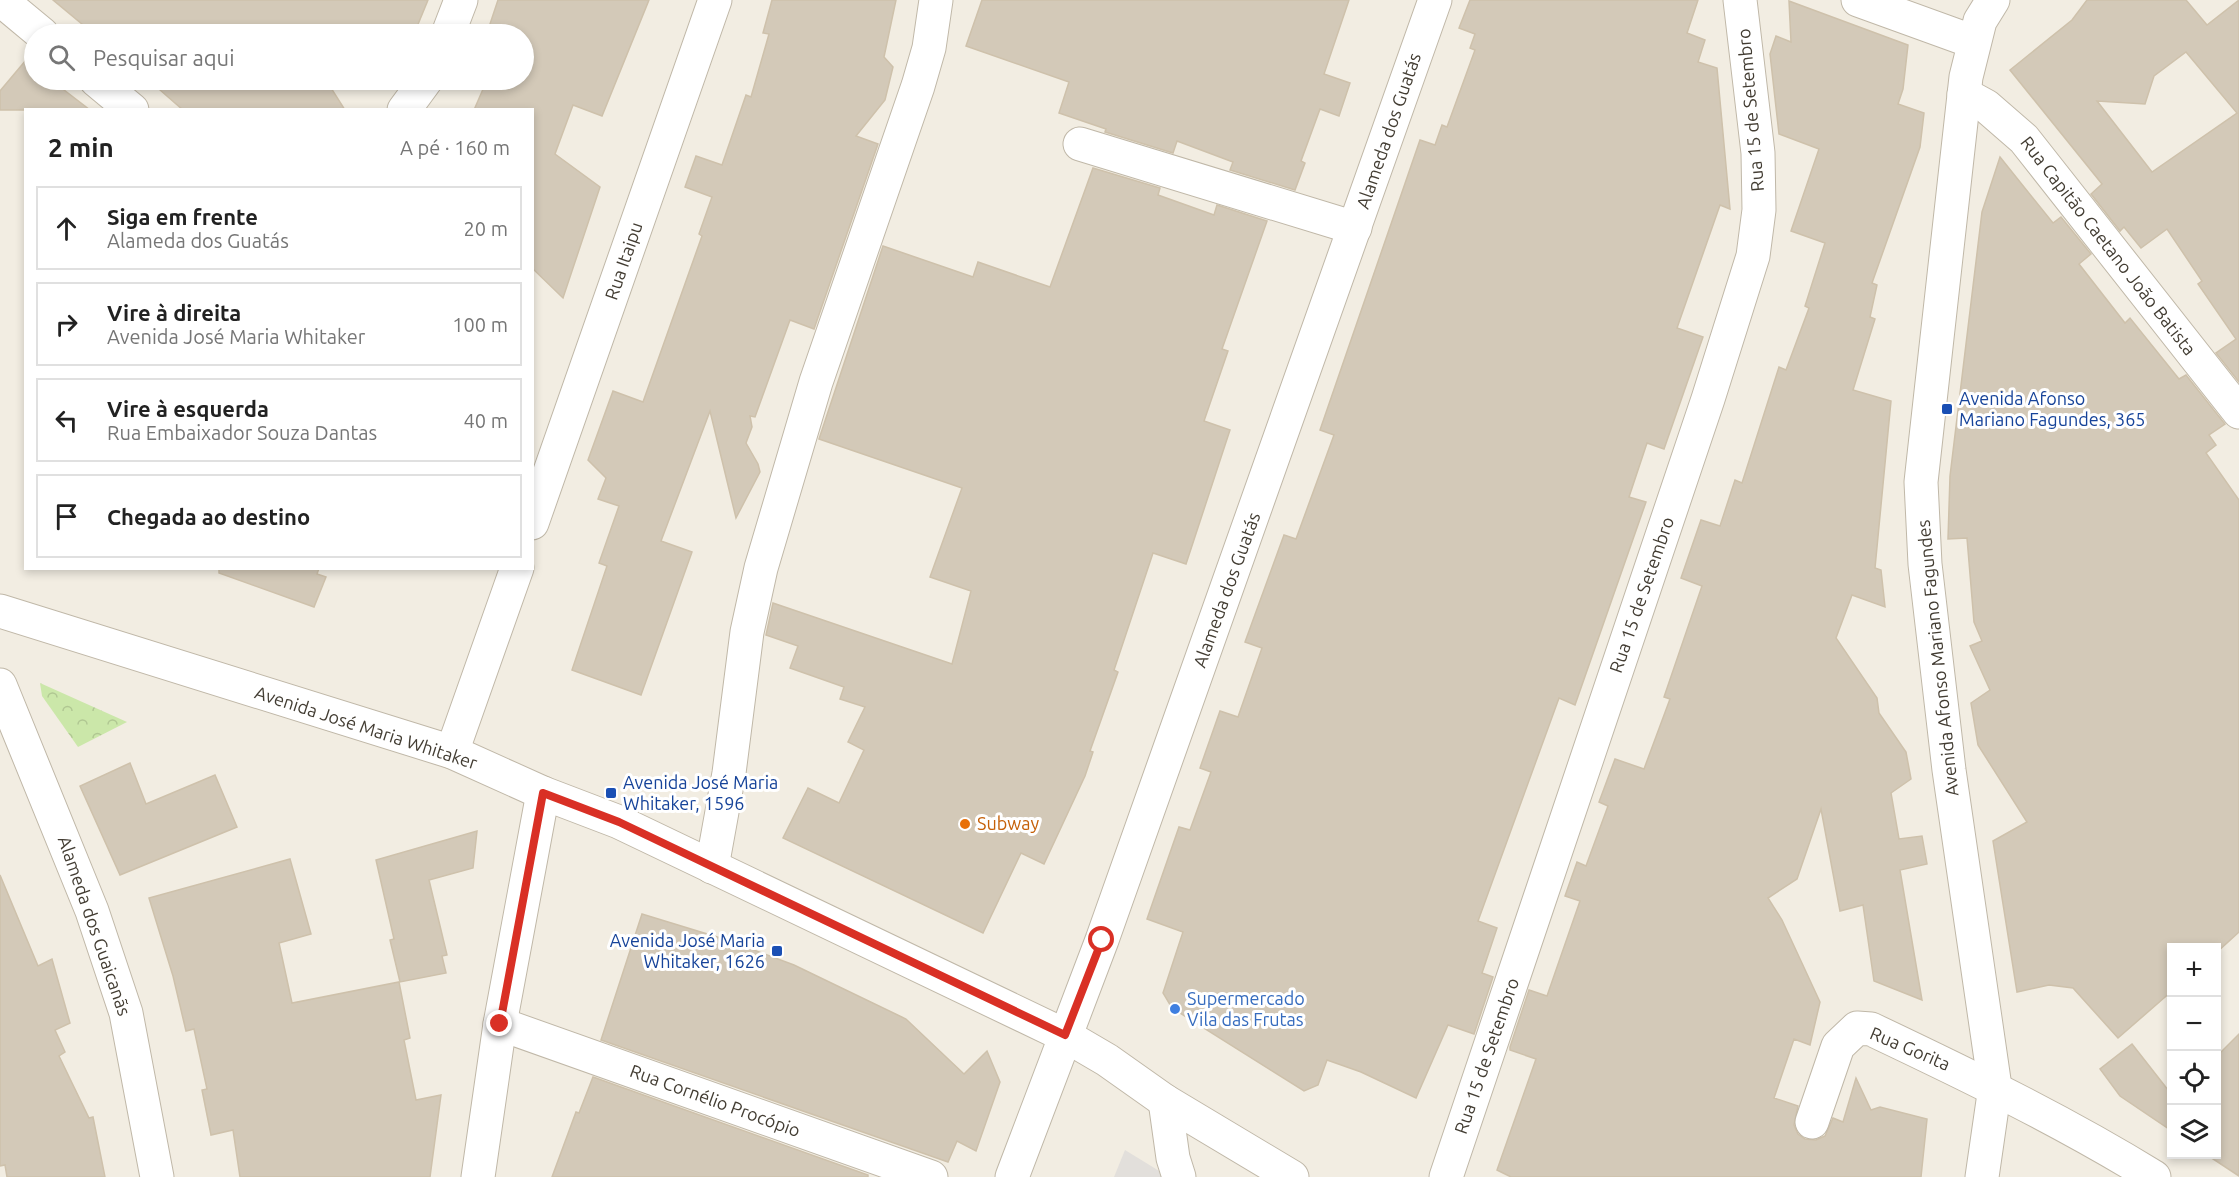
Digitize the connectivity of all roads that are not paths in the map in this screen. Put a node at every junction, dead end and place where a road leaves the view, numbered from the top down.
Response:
1 (1, 0) edge
2 (461, 0) edge
3 (715, 0) edge
4 (936, 0) edge
5 (1435, 0) edge
6 (1740, 0) edge
7 (1858, 0) edge
8 (1993, 0) edge
9 (30, 24) edge
10 (452, 24) edge
11 (1974, 42) junction
12 (108, 90) edge
13 (419, 90) edge
14 (1964, 94) junction
15 (130, 108) edge
16 (405, 108) edge
17 (1080, 144) dead end
18 (1355, 228) junction
19 (2239, 412) edge
20 (534, 517) edge
21 (516, 570) edge
22 (0, 611) edge
23 (0, 685) edge
24 (452, 753) junction
25 (543, 793) junction
26 (712, 867) junction
27 (500, 1024) junction
28 (1065, 1035) junction
29 (1995, 1087) junction
30 (1166, 1101) junction
31 (1812, 1122) dead end
32 (157, 1177) edge
33 (478, 1177) edge
34 (931, 1177) edge
35 (1012, 1177) edge
36 (1179, 1177) edge
37 (1292, 1177) edge
38 (1446, 1177) edge
39 (1982, 1177) edge
40 (2154, 1177) edge

1 - 9 street
2 - 10 street
3 - 20 street, Rua Itaipu
4 - 26 street
5 - 18 street, Alameda dos Guatás
6 - 38 street, Rua 15 de Setembro
7 - 11 street
8 - 11 street, Avenida Afonso Mariano Fagundes
11 - 14 street, Avenida Afonso Mariano Fagundes
12 - 15 street
13 - 16 street
14 - 19 street, Rua Capitão Caetano João Batista
14 - 29 street, Avenida Afonso Mariano Fagundes
17 - 18 street
18 - 28 street, Alameda dos Guatás
21 - 24 street
22 - 24 street, Avenida José Maria Whitaker
23 - 32 street, Alameda dos Guaicanãs
24 - 25 street, Avenida José Maria Whitaker
25 - 26 street, Avenida José Maria Whitaker
25 - 27 street
26 - 28 street, Avenida José Maria Whitaker
27 - 33 street
27 - 34 street, Rua Cornélio Procópio
28 - 30 street, Avenida José Maria Whitaker
28 - 35 street, Alameda dos Guatás
29 - 31 street, Rua Gorita
29 - 39 street, Avenida Afonso Mariano Fagundes
29 - 40 street, Rua Gorita
30 - 36 street
30 - 37 street, Avenida José Maria Whitaker

